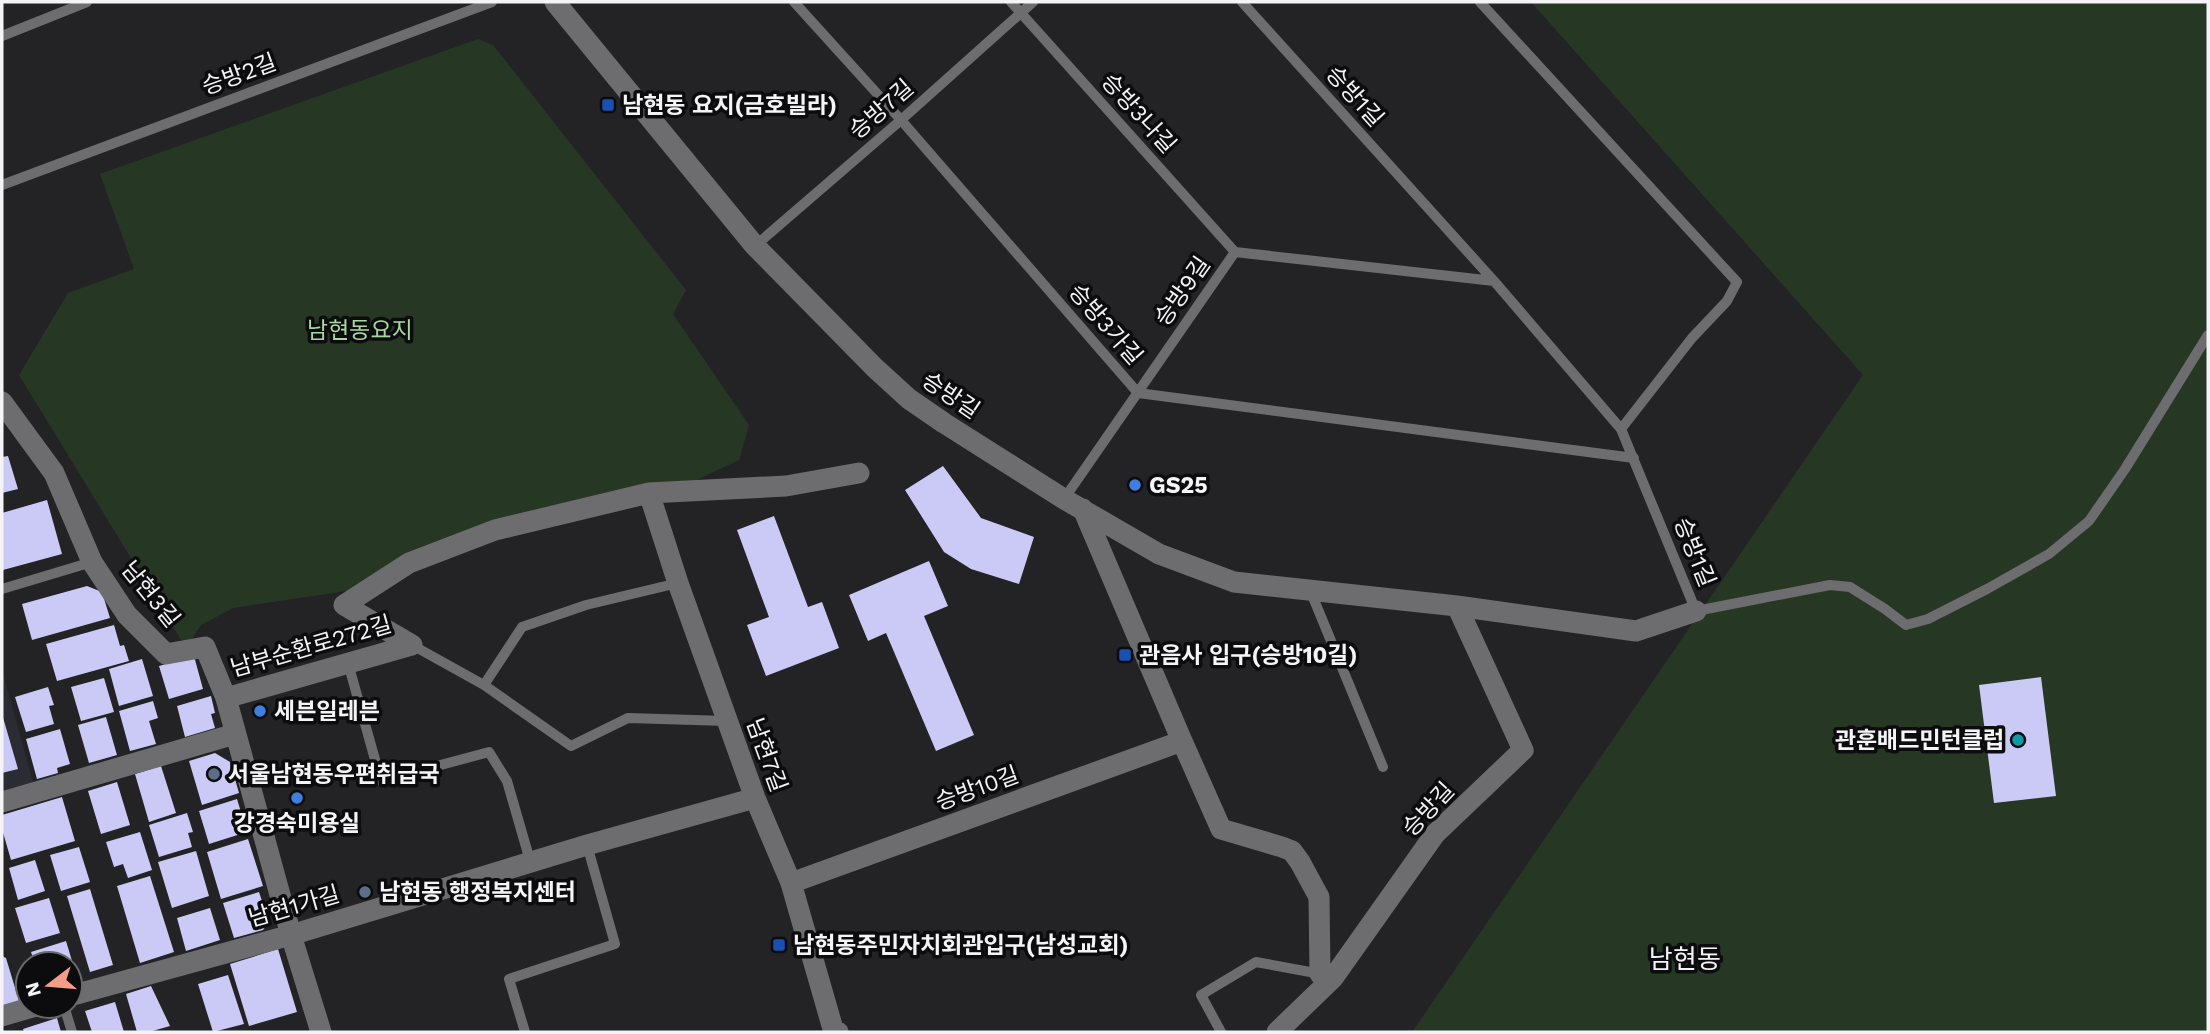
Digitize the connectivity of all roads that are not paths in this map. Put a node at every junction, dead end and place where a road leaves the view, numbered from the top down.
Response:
1 (87, 2) edge
2 (492, 2) edge
3 (555, 2) edge
4 (794, 2) edge
5 (1011, 2) edge
6 (1033, 2) edge
7 (1242, 2) edge
8 (1480, 2) edge
9 (1021, 13) junction
10 (2, 36) edge
11 (901, 120) junction
12 (2, 185) edge
13 (755, 246) junction
14 (1235, 252) junction
15 (1494, 281) junction
16 (2208, 335) edge
17 (1138, 393) junction
18 (2, 402) edge
19 (1622, 429) junction
20 (1634, 457) junction
21 (859, 473) dead end
22 (649, 493) junction
23 (1073, 504) junction
24 (92, 562) junction
25 (678, 583) junction
26 (2, 589) edge
27 (1310, 590) junction
28 (1457, 606) junction
29 (1696, 611) junction
30 (412, 645) junction
31 (348, 663) junction
32 (484, 685) junction
33 (226, 698) junction
34 (727, 721) junction
35 (235, 734) junction
36 (1182, 741) junction
37 (1383, 766) dead end
38 (755, 798) junction
39 (2, 802) edge
40 (587, 845) junction
41 (531, 864) junction
42 (790, 883) junction
43 (291, 935) junction
44 (1326, 976) junction
45 (84, 992) edge
46 (831, 1031) edge
47 (321, 1032) edge
48 (525, 1032) edge
49 (1221, 1032) edge
50 (1277, 1032) edge

1 - 10 lane
2 - 12 lane, 승방2길
3 - 13 street, 승방길
4 - 11 lane, 승방3가길
5 - 9 lane, 승방3나길
6 - 9 lane, 승방7길
7 - 15 lane, 승방1길
8 - 19 lane
9 - 11 lane, 승방7길
9 - 14 lane, 승방3나길
11 - 13 lane, 승방7길
11 - 17 lane, 승방3가길
13 - 23 street, 승방길
14 - 15 lane, 승방9길
14 - 17 lane, 승방9길
15 - 19 lane, 승방1길
16 - 29 lane, 승방1길
17 - 20 lane, 승방3가길
17 - 23 lane, 승방9길
18 - 24 street, 남현3길
19 - 20 lane, 승방1길
20 - 29 lane, 승방1길
21 - 22 street
22 - 25 street, 남현7길
22 - 30 street
23 - 27 street, 승방길
23 - 36 street
24 - 26 lane
24 - 33 street, 남현3길
25 - 32 lane
25 - 34 street, 남현7길
27 - 28 street, 승방길
27 - 37 lane
28 - 29 street, 승방길
28 - 44 street, 승방길
30 - 31 street, 남부순환로272길
30 - 32 lane, 남부순환로272길
31 - 33 street, 남부순환로272길
31 - 41 lane
32 - 34 lane, 남부순환로272길
33 - 35 street, 남현3길
34 - 38 street, 남현7길
35 - 39 street
35 - 43 street, 남현3길
36 - 42 street, 승방10길
36 - 44 street
38 - 40 street, 남현1가길
38 - 42 street, 남현7길
40 - 41 street, 남현1가길
40 - 48 lane
41 - 43 street, 남현1가길
42 - 46 street, 남현7길
43 - 45 street, 남현1가길
43 - 47 street, 남현3길
44 - 49 lane
44 - 50 street, 승방길

